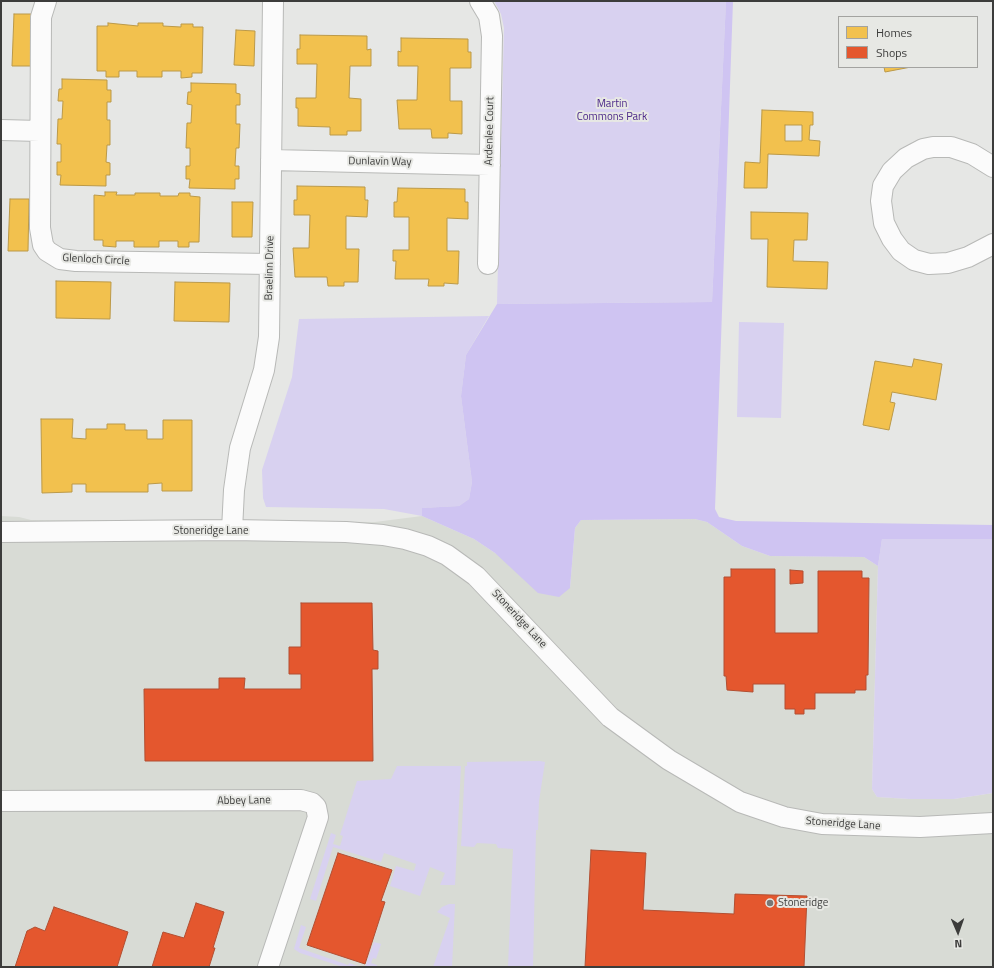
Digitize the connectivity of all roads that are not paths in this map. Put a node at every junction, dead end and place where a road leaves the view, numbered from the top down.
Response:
1 (46, 1) edge
2 (273, 1) edge
3 (480, 1) edge
4 (1, 130) edge
5 (40, 131) junction
6 (271, 160) junction
7 (490, 165) junction
8 (993, 167) edge
9 (993, 244) edge
10 (270, 264) junction
11 (488, 264) dead end
12 (232, 530) junction
13 (1, 532) edge
14 (1, 801) edge
15 (993, 823) edge
16 (268, 967) edge

1 - 5 street, Glenloch Circle
2 - 6 street, Braelinn Drive
3 - 7 street, Ardenlee Court
4 - 5 street
5 - 10 street, Glenloch Circle
6 - 7 street, Dunlavin Way
6 - 10 street, Braelinn Drive
7 - 11 street, Ardenlee Court
8 - 9 street
10 - 12 street, Braelinn Drive
12 - 13 street, Stoneridge Lane
12 - 15 street, Stoneridge Lane
14 - 16 street, Abbey Lane

